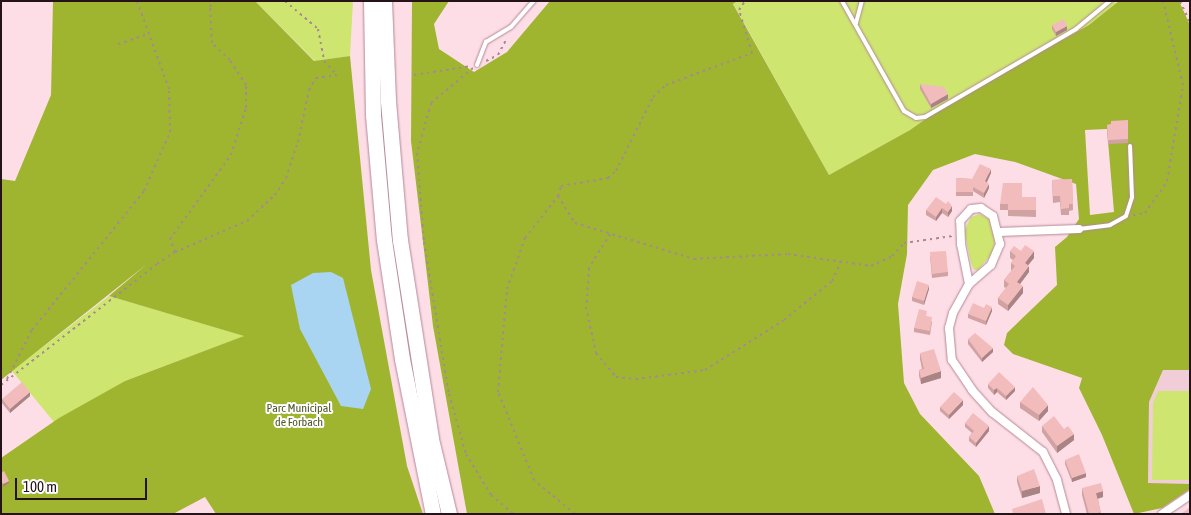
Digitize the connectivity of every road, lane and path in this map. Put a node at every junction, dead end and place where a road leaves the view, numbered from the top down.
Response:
1 (137, 1) edge
2 (213, 1) edge
3 (285, 1) edge
4 (370, 1) edge
5 (384, 1) edge
6 (534, 1) edge
7 (745, 1) edge
8 (842, 1) edge
9 (862, 1) edge
10 (1110, 1) edge
11 (1163, 1) edge
12 (1180, 1) edge
13 (1190, 22) edge
14 (856, 23) junction
15 (149, 34) junction
16 (118, 44) dead end
17 (477, 65) junction
18 (414, 75) dead end
19 (1130, 146) dead end
20 (558, 196) junction
21 (1126, 216) junction
22 (1079, 229) joint
23 (999, 232) junction
24 (610, 234) junction
25 (960, 235) junction
26 (175, 252) junction
27 (841, 262) junction
28 (969, 284) junction
29 (5, 381) junction
30 (1, 385) edge
31 (1190, 495) edge
32 (433, 514) edge
33 (449, 514) edge
34 (514, 514) edge
35 (575, 514) edge
36 (1066, 514) edge
37 (1162, 514) edge

1 - 15 path
2 - 26 path
3 - 26 path
4 - 32 highway
5 - 33 highway
6 - 17 lane
7 - 20 path
8 - 14 lane
9 - 14 lane
10 - 14 lane
11 - 21 path
12 - 13 path
15 - 16 path
15 - 29 path
17 - 18 path
17 - 34 path
19 - 21 lane
20 - 24 path
20 - 35 path
21 - 22 lane
22 - 23 street
23 - 25 street
23 - 28 street
24 - 27 path
24 - 27 path
25 - 27 path
25 - 28 street
26 - 29 path
28 - 36 street
29 - 30 path
31 - 37 street

